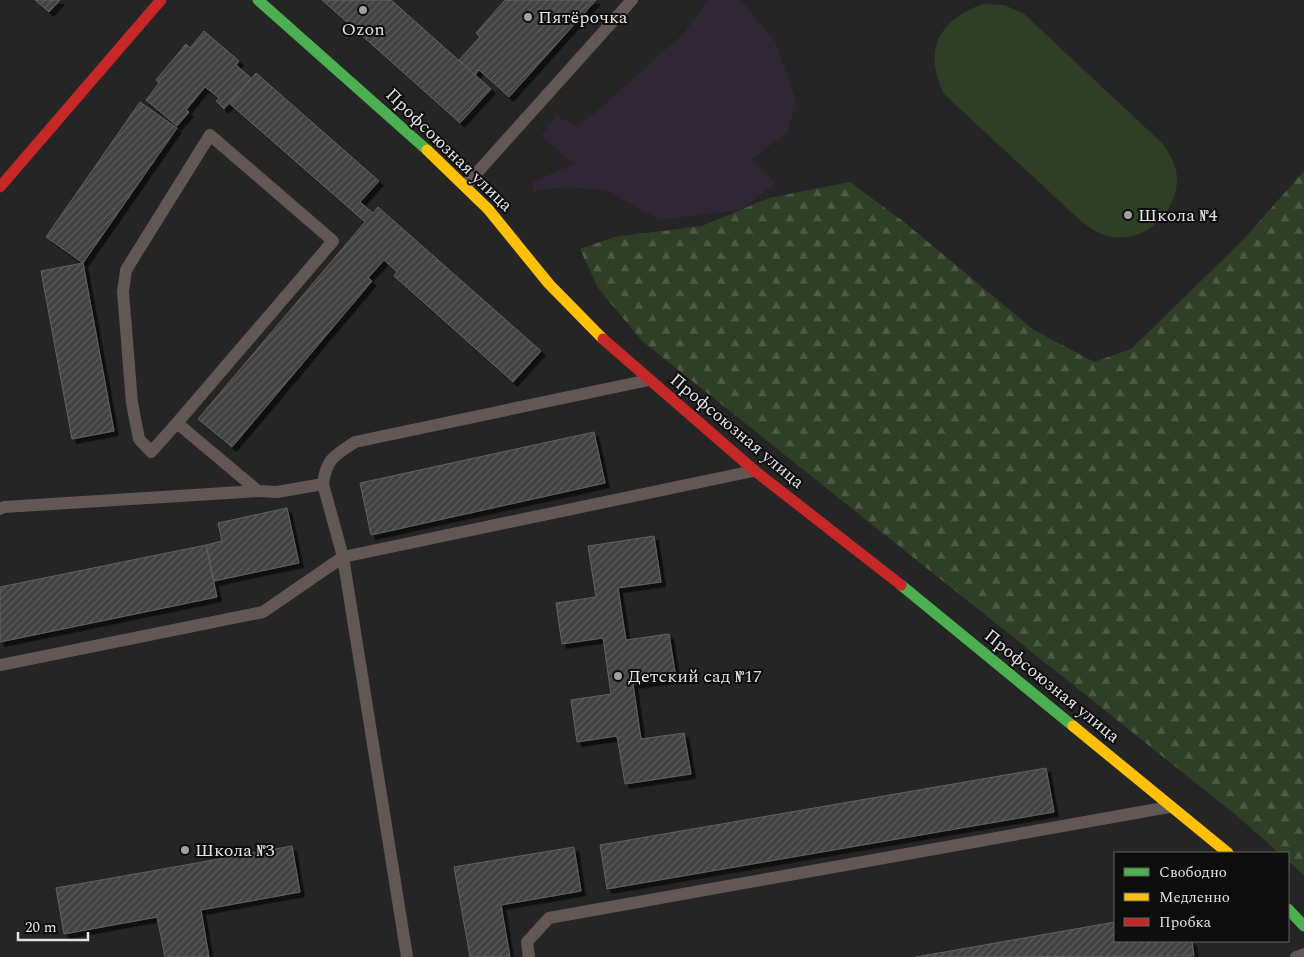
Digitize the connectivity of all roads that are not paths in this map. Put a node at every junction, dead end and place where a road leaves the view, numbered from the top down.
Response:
1 (161, 0) edge
2 (258, 0) edge
3 (632, 0) edge
4 (465, 186) junction
5 (0, 187) edge
6 (649, 380) junction
7 (177, 423) junction
8 (755, 470) junction
9 (323, 484) junction
10 (258, 492) junction
11 (0, 509) edge
12 (343, 556) junction
13 (0, 665) edge
14 (1171, 806) junction
15 (1227, 852) edge
16 (1289, 910) edge
17 (1304, 926) edge
18 (1304, 954) edge
19 (407, 957) edge
20 (529, 957) edge
21 (1296, 957) edge

1 - 5 street
2 - 4 street, Профсоюзная улица
3 - 4 lane
4 - 6 street, Профсоюзная улица
6 - 8 street, Профсоюзная улица
6 - 9 lane
7 - 7 lane
7 - 10 lane
8 - 12 lane
8 - 14 street, Профсоюзная улица
9 - 10 lane
9 - 12 lane
10 - 11 lane
12 - 13 lane
12 - 19 lane
14 - 15 street, Профсоюзная улица
14 - 20 lane
16 - 17 street
18 - 21 lane

